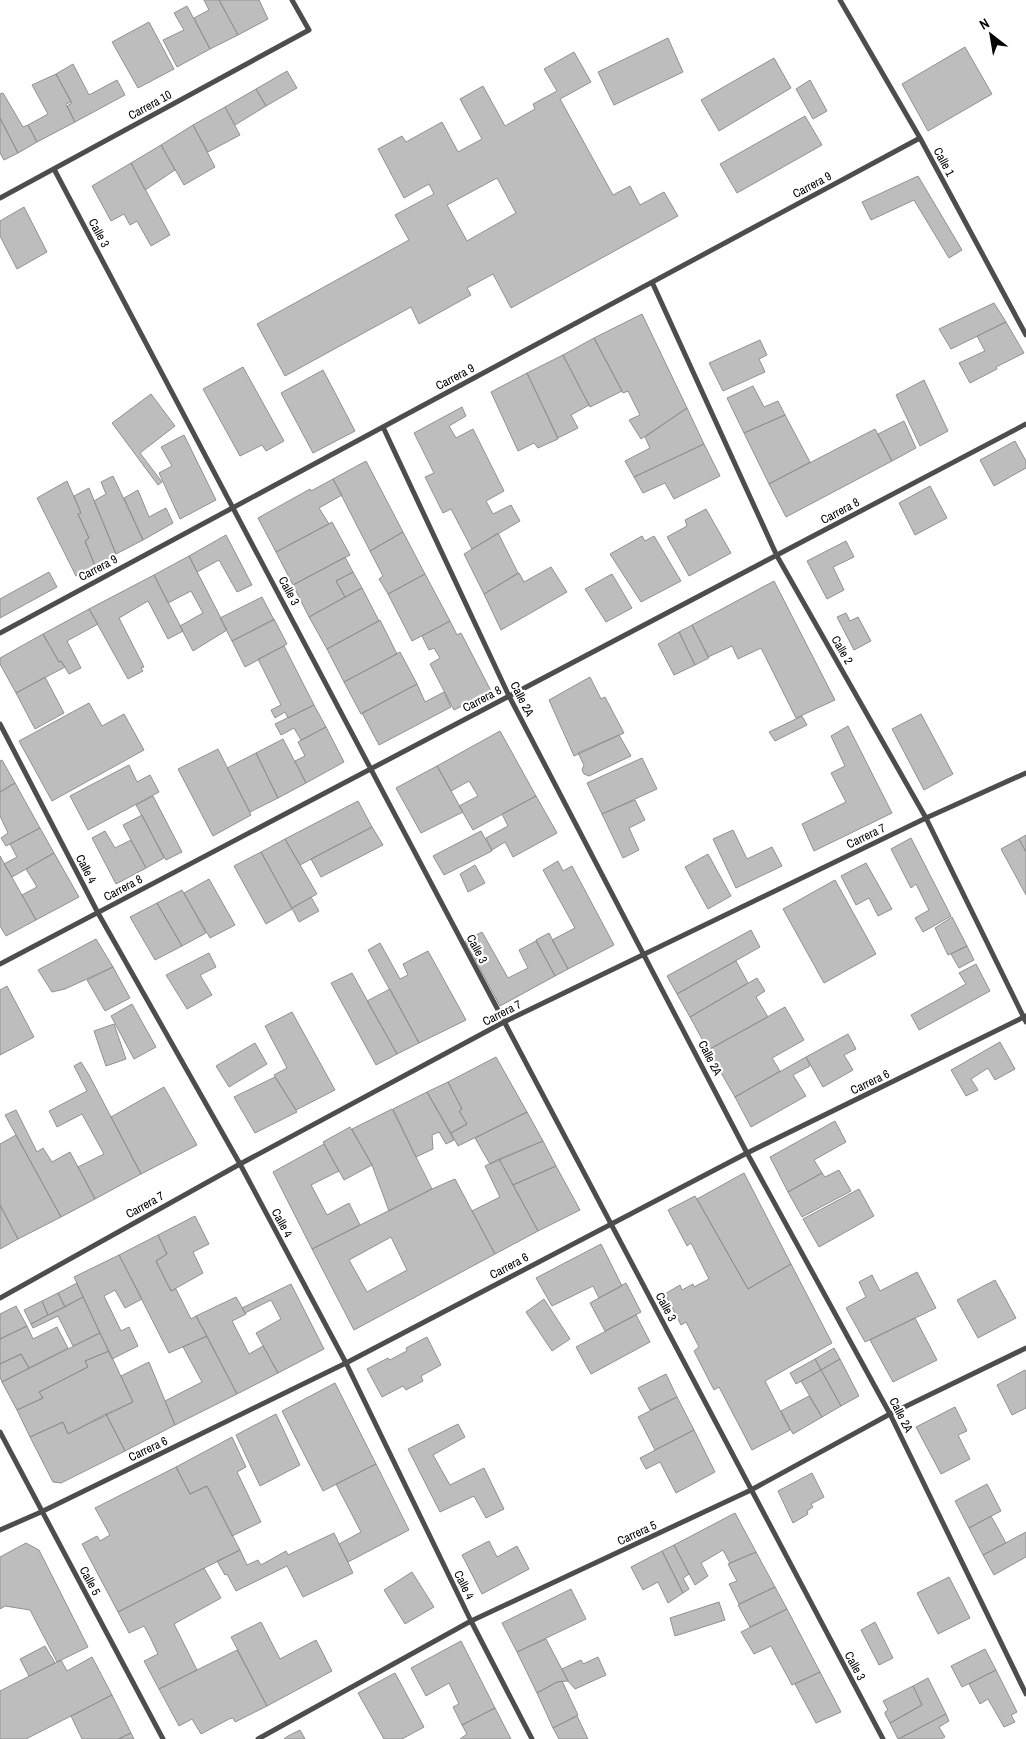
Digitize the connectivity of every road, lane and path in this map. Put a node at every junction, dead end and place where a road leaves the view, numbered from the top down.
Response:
1 (292, 0) edge
2 (840, 0) edge
3 (920, 138) junction
4 (54, 169) junction
5 (0, 198) edge
6 (652, 282) junction
7 (1026, 335) edge
8 (1026, 424) edge
9 (384, 427) junction
10 (233, 507) junction
11 (777, 556) junction
12 (0, 633) edge
13 (509, 696) junction
14 (0, 724) edge
15 (371, 769) junction
16 (1026, 773) edge
17 (926, 818) junction
18 (98, 913) junction
19 (645, 954) junction
20 (0, 964) edge
21 (1025, 1019) edge
22 (504, 1022) junction
23 (747, 1153) junction
24 (240, 1164) junction
25 (611, 1224) junction
26 (0, 1298) edge
27 (1026, 1348) edge
28 (346, 1363) junction
29 (890, 1414) junction
30 (0, 1432) edge
31 (751, 1490) junction
32 (42, 1512) junction
33 (0, 1530) edge
34 (471, 1621) junction
35 (1026, 1694) edge
36 (163, 1739) edge
37 (258, 1739) edge
38 (532, 1739) edge
39 (883, 1739) edge

1 - 4 street, Carrera 10
2 - 3 street, Calle 1
3 - 6 street, Carrera 9
3 - 7 street, Calle 1
4 - 5 street, Carrera 10
4 - 10 street, Calle 3
6 - 9 street, Carrera 9
6 - 11 street, Calle 2
8 - 11 street, Carrera 8
9 - 10 street, Carrera 9
9 - 13 street, Calle 2A
10 - 12 street, Carrera 9
10 - 15 street, Calle 3
11 - 13 street, Carrera 8
11 - 17 street, Calle 2
13 - 15 street, Carrera 8
13 - 19 street, Calle 2A
14 - 18 street, Calle 4
15 - 18 street, Carrera 8
15 - 22 street, Calle 3
16 - 17 street, Carrera 7
17 - 19 street, Carrera 7
17 - 21 street, Calle 2
18 - 20 street, Carrera 8
18 - 24 street, Calle 4
19 - 22 street, Carrera 7
19 - 23 street, Calle 2A
21 - 23 street, Carrera 6
22 - 24 street, Carrera 7
22 - 25 street, Calle 3
23 - 25 street, Carrera 6
23 - 29 street, Calle 2A
24 - 26 street, Carrera 7
24 - 28 street, Calle 4
25 - 28 street, Carrera 6
25 - 31 street, Calle 3
27 - 29 street, Carrera 5
28 - 32 street, Carrera 6
28 - 34 street, Calle 4
29 - 31 street, Carrera 5
29 - 35 street, Calle 2A
30 - 32 street, Calle 5
31 - 34 street, Carrera 5
31 - 39 street, Calle 3
32 - 33 street, Carrera 6
32 - 36 street, Calle 5
34 - 37 street, Carrera 5
34 - 38 street, Calle 4

